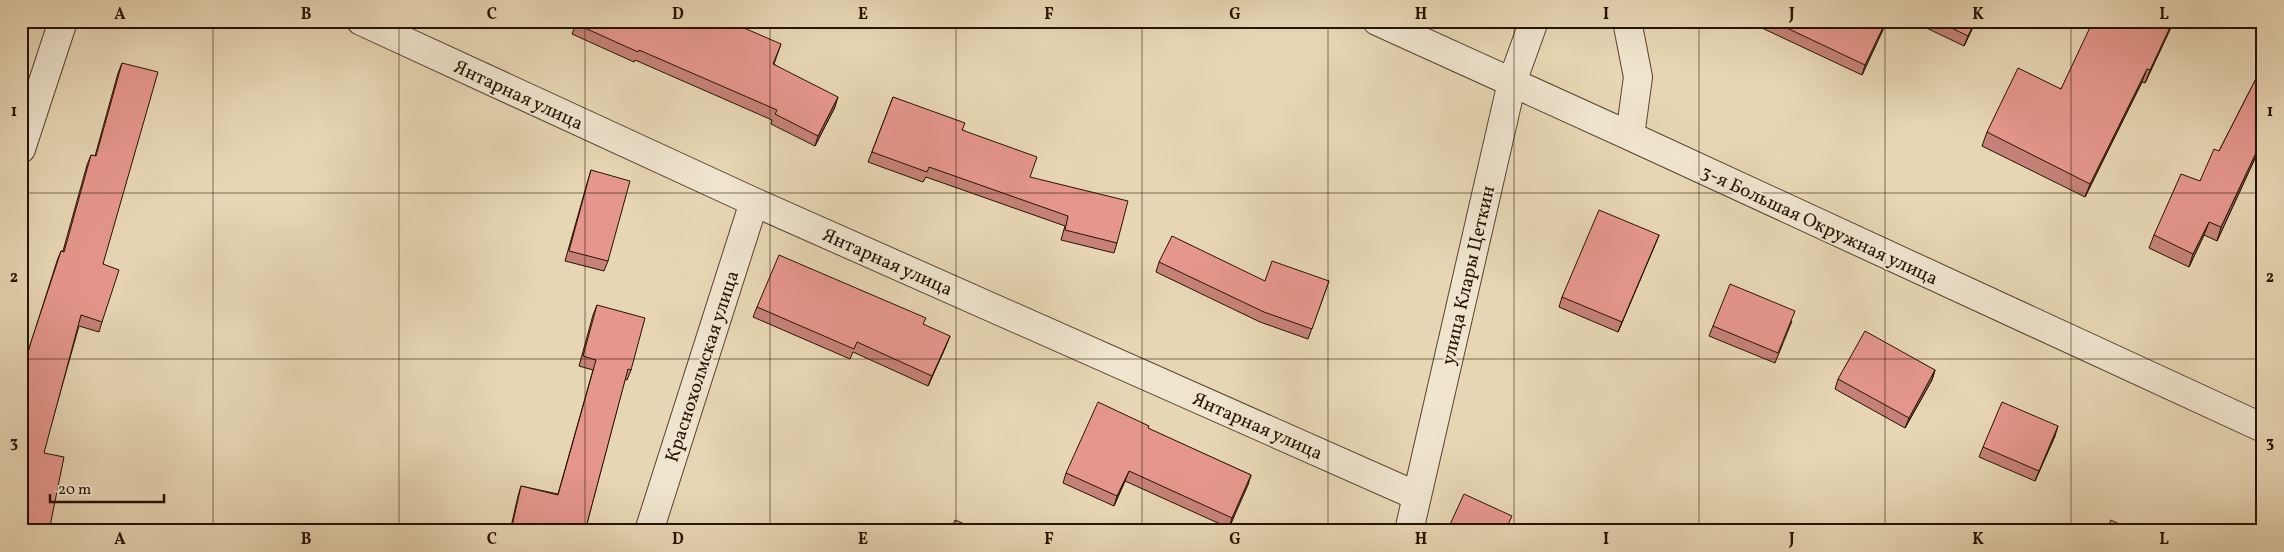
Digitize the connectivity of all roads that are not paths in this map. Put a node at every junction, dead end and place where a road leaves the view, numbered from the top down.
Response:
1 (63, 21) edge
2 (361, 21) edge
3 (1377, 21) edge
4 (1534, 21) edge
5 (1627, 21) edge
6 (1512, 82) junction
7 (1630, 136) junction
8 (21, 149) edge
9 (754, 202) junction
10 (2263, 428) edge
11 (1417, 496) junction
12 (649, 531) edge
13 (1409, 531) edge

1 - 8 street
2 - 9 street, Янтарная улица
3 - 6 street, 3-я Большая Окружная улица
4 - 6 street, улица Клары Цеткин
5 - 7 street
6 - 7 street, 3-я Большая Окружная улица
6 - 11 street, улица Клары Цеткин
7 - 10 street, 3-я Большая Окружная улица
9 - 11 street, Янтарная улица
9 - 12 street, Краснохолмская улица
11 - 13 street, улица Клары Цеткин

